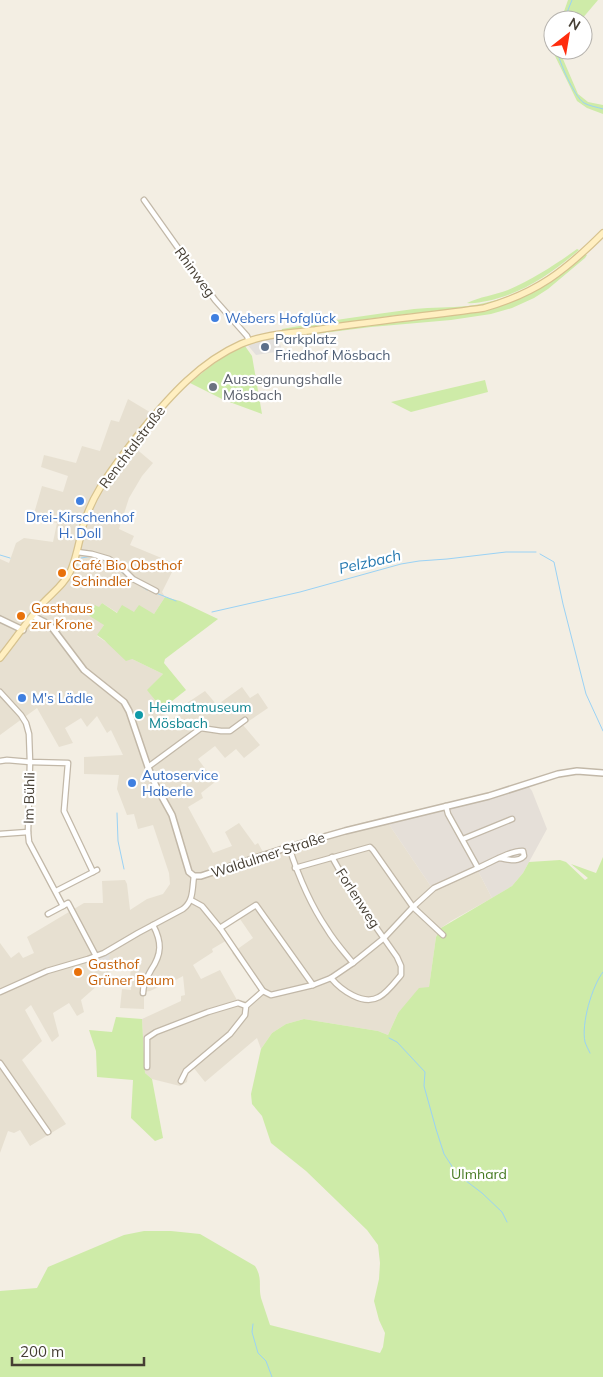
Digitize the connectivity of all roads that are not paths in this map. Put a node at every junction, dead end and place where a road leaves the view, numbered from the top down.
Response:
1 (144, 200) dead end
2 (603, 233) edge
3 (249, 341) junction
4 (77, 552) junction
5 (156, 591) dead end
6 (33, 616) junction
7 (0, 619) edge
8 (23, 630) junction
9 (0, 658) edge
10 (0, 692) edge
11 (245, 720) dead end
12 (0, 761) edge
13 (30, 762) junction
14 (148, 768) junction
15 (603, 773) edge
16 (446, 806) junction
17 (512, 818) dead end
18 (28, 832) junction
19 (0, 834) edge
20 (463, 839) junction
21 (289, 847) junction
22 (332, 857) junction
23 (500, 858) junction
24 (295, 868) junction
25 (478, 868) junction
26 (194, 876) junction
27 (56, 891) junction
28 (191, 900) junction
29 (63, 906) junction
30 (413, 907) junction
31 (48, 914) dead end
32 (152, 925) junction
33 (220, 928) junction
34 (443, 936) dead end
35 (384, 938) junction
36 (96, 956) junction
37 (354, 963) junction
38 (331, 978) junction
39 (313, 985) junction
40 (263, 991) junction
41 (0, 992) edge
42 (143, 993) dead end
43 (246, 1006) junction
44 (0, 1063) edge
45 (147, 1067) dead end
46 (181, 1081) dead end
47 (48, 1132) dead end

1 - 3 street, Rhinweg
2 - 3 main road, Renchtalstraße
3 - 4 main road, Renchtalstraße
4 - 5 street
4 - 6 main road, Renchtalstraße
6 - 8 main road, Renchtalstraße
6 - 14 street, Waldulmer Straße
7 - 8 street
8 - 9 main road, Renchtalstraße
10 - 13 street, Im Bühli
11 - 14 street
12 - 13 street
13 - 18 street, Im Bühli
13 - 27 street
14 - 26 street, Waldulmer Straße
15 - 16 street, Waldulmer Straße
16 - 20 street
16 - 21 street, Waldulmer Straße
17 - 20 street
18 - 19 street
18 - 27 street, Im Bühli
20 - 25 street
21 - 24 street
21 - 26 street, Waldulmer Straße
22 - 24 street
22 - 30 street
22 - 35 street, Forlenweg
23 - 23 street
23 - 25 street
24 - 37 street
25 - 30 street
26 - 28 street
27 - 29 street, Im Bühli
28 - 32 street
28 - 33 street
29 - 31 street
29 - 36 street, Im Bühli
30 - 34 street
30 - 35 street
32 - 36 street
32 - 42 street
33 - 39 street
33 - 40 street
35 - 37 street
35 - 38 street, Forlenweg
36 - 41 street
37 - 38 street
38 - 39 street
39 - 40 street
40 - 43 street
43 - 45 street
43 - 46 street
44 - 47 street

